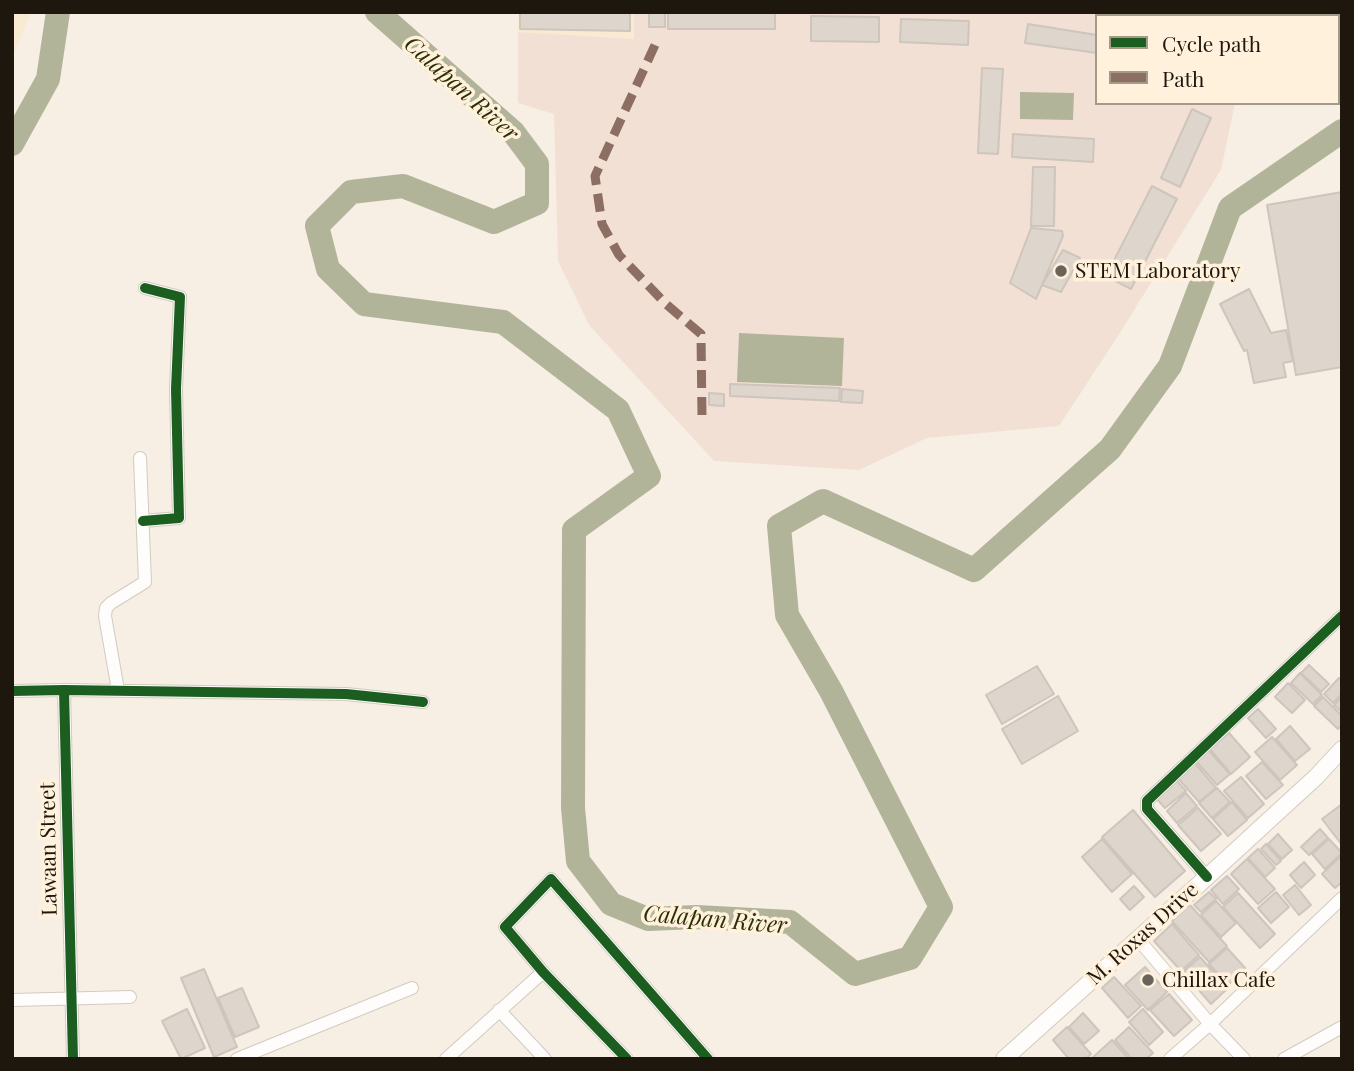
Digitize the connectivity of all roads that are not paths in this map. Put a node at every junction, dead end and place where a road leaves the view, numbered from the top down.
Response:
1 (145, 288) dead end
2 (140, 458) dead end
3 (143, 521) junction
4 (1342, 616) edge
5 (64, 690) junction
6 (118, 690) junction
7 (12, 691) edge
8 (423, 702) dead end
9 (1342, 749) edge
10 (1207, 877) junction
11 (1342, 898) edge
12 (1138, 939) junction
13 (542, 972) junction
14 (412, 989) dead end
15 (130, 997) dead end
16 (72, 998) junction
17 (12, 1000) edge
18 (499, 1010) junction
19 (1210, 1024) junction
20 (1342, 1027) edge
21 (455, 1056) edge
22 (73, 1059) edge
23 (237, 1059) edge
24 (545, 1059) edge
25 (627, 1059) edge
26 (708, 1059) edge
27 (1004, 1059) edge
28 (1170, 1059) edge
29 (1244, 1059) edge
30 (1284, 1059) edge

1 - 3 street
2 - 3 street
3 - 6 street
4 - 10 street
5 - 6 street
5 - 7 street
5 - 16 street, Lawaan Street
6 - 8 street
9 - 10 main road, M. Roxas Drive
10 - 12 main road, M. Roxas Drive
11 - 19 street
12 - 19 street
12 - 27 main road, M. Roxas Drive
13 - 18 street
13 - 25 street
13 - 26 street
14 - 23 street
15 - 16 street
16 - 17 street
16 - 22 street, Lawaan Street
18 - 21 street
18 - 24 street
19 - 28 street
19 - 29 street
20 - 30 street

